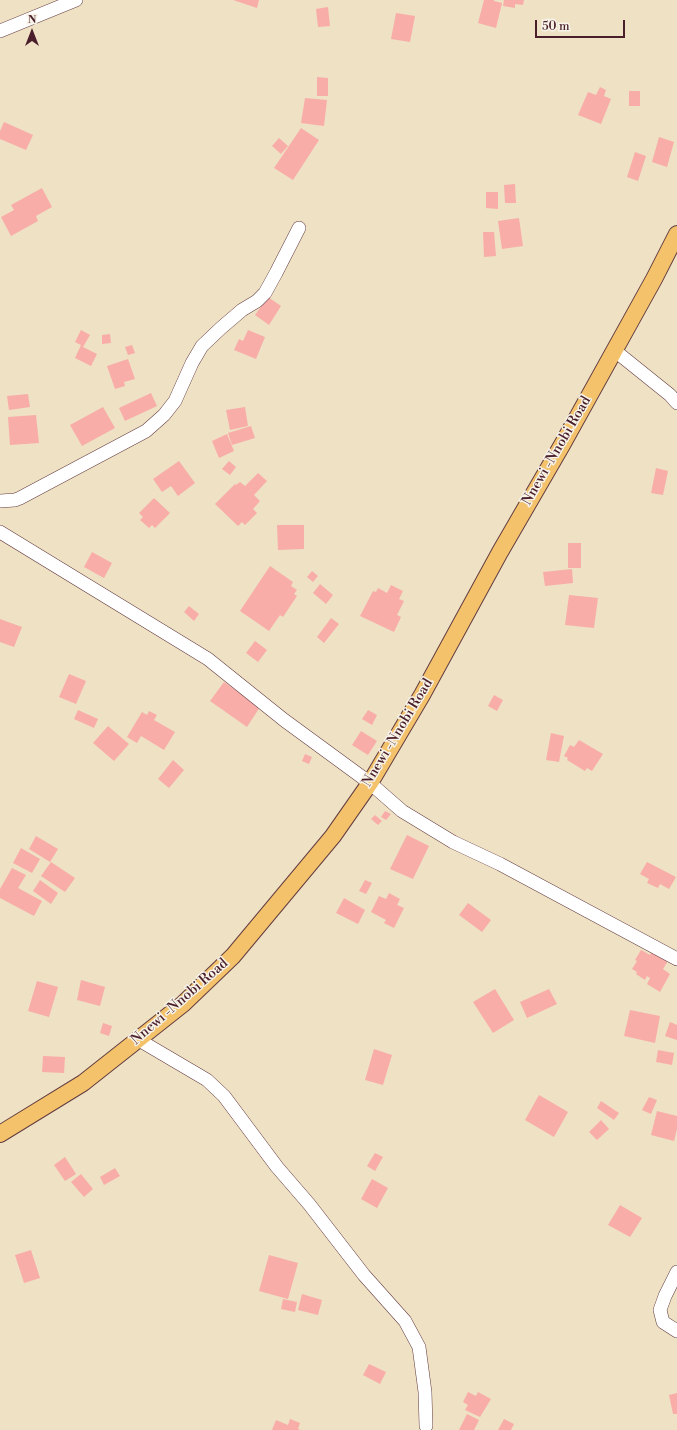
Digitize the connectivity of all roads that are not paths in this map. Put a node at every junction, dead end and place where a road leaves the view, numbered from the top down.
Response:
1 (76, 0) edge
2 (0, 30) edge
3 (299, 228) dead end
4 (677, 234) edge
5 (614, 350) junction
6 (677, 403) edge
7 (0, 502) edge
8 (0, 532) edge
9 (370, 782) junction
10 (677, 959) edge
11 (139, 1040) junction
12 (0, 1134) edge
13 (677, 1272) edge
14 (677, 1331) edge
15 (426, 1426) dead end

1 - 2 street
3 - 7 street
4 - 5 main road, Nnewi -Nnobi Road
5 - 6 street
5 - 9 main road, Nnewi -Nnobi Road
8 - 9 street
9 - 10 street
9 - 11 main road, Nnewi -Nnobi Road
11 - 12 main road, Nnewi -Nnobi Road
11 - 15 street
13 - 14 street

